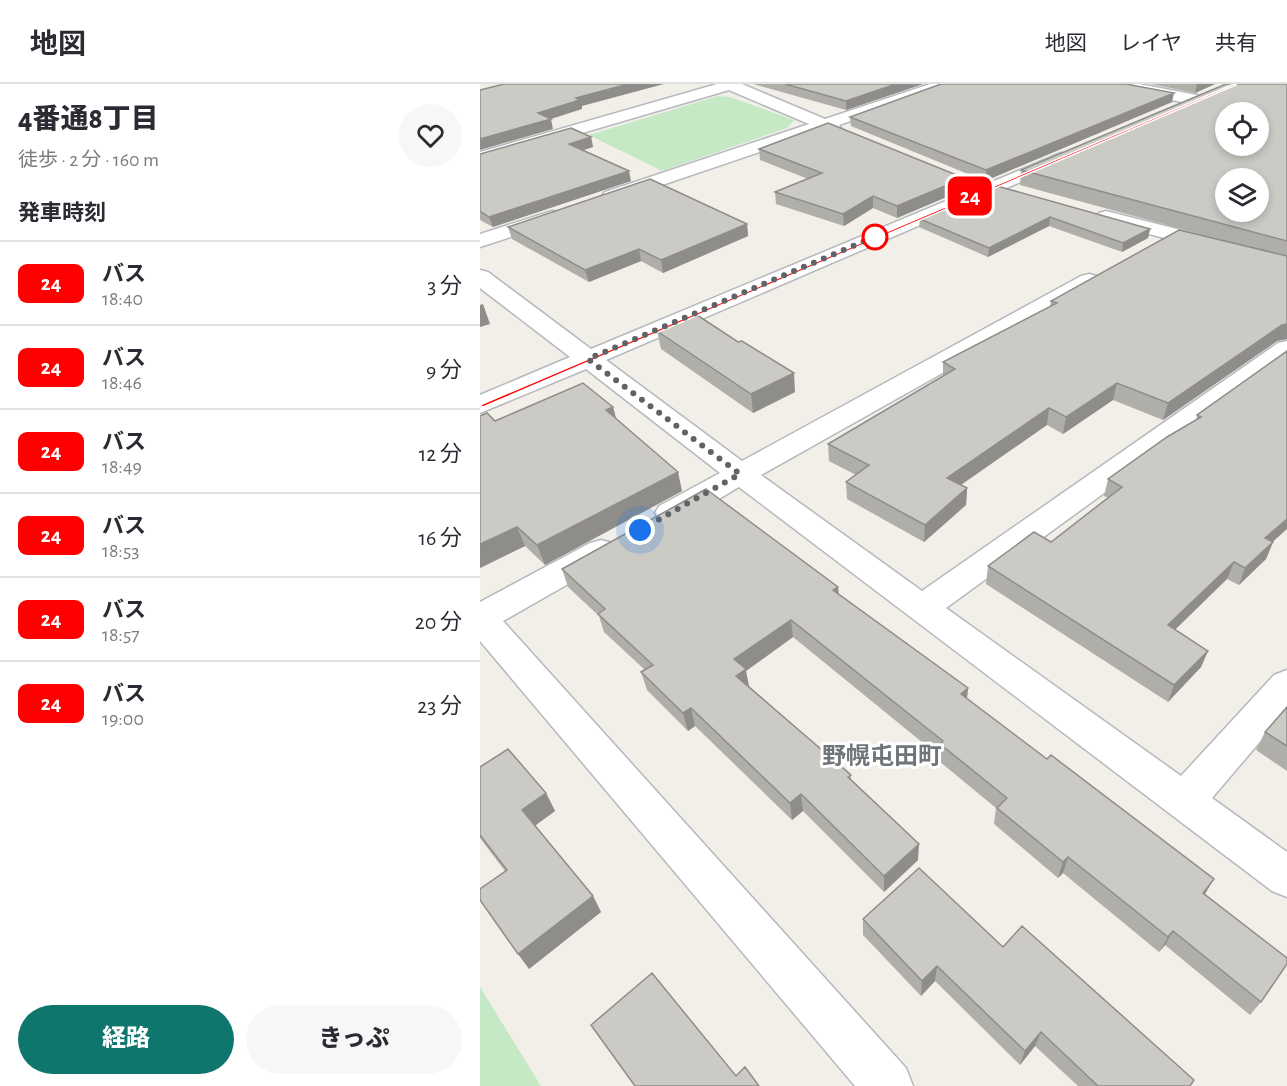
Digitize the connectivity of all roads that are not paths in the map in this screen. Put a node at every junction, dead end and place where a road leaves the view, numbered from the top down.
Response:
1 (730, 84) edge
2 (945, 84) edge
3 (1115, 84) edge
4 (1165, 113) edge
5 (824, 124) junction
6 (846, 133) edge
7 (1080, 150) edge
8 (480, 158) edge
9 (964, 181) edge
10 (990, 188) junction
11 (1028, 195) edge
12 (591, 203) edge
13 (569, 211) edge
14 (1083, 211) edge
15 (1172, 236) junction
16 (480, 241) edge
17 (1141, 253) edge
18 (1287, 264) edge
19 (1110, 270) edge
20 (480, 277) edge
21 (1287, 348) edge
22 (588, 359) junction
23 (480, 405) edge
24 (740, 474) junction
25 (922, 608) junction
26 (1287, 685) edge
27 (1184, 801) junction
28 (1287, 877) edge
29 (888, 1086) edge

1 - 5 street
1 - 8 street
2 - 5 street
3 - 4 street
5 - 6 street
5 - 12 street
7 - 10 street
9 - 10 street
10 - 11 street
10 - 22 street
13 - 16 street
14 - 15 street
15 - 17 street
15 - 18 street
19 - 24 street
20 - 22 street
21 - 25 street
22 - 23 street
22 - 24 street
24 - 25 street
24 - 29 street
25 - 27 street
26 - 27 street
27 - 28 street

